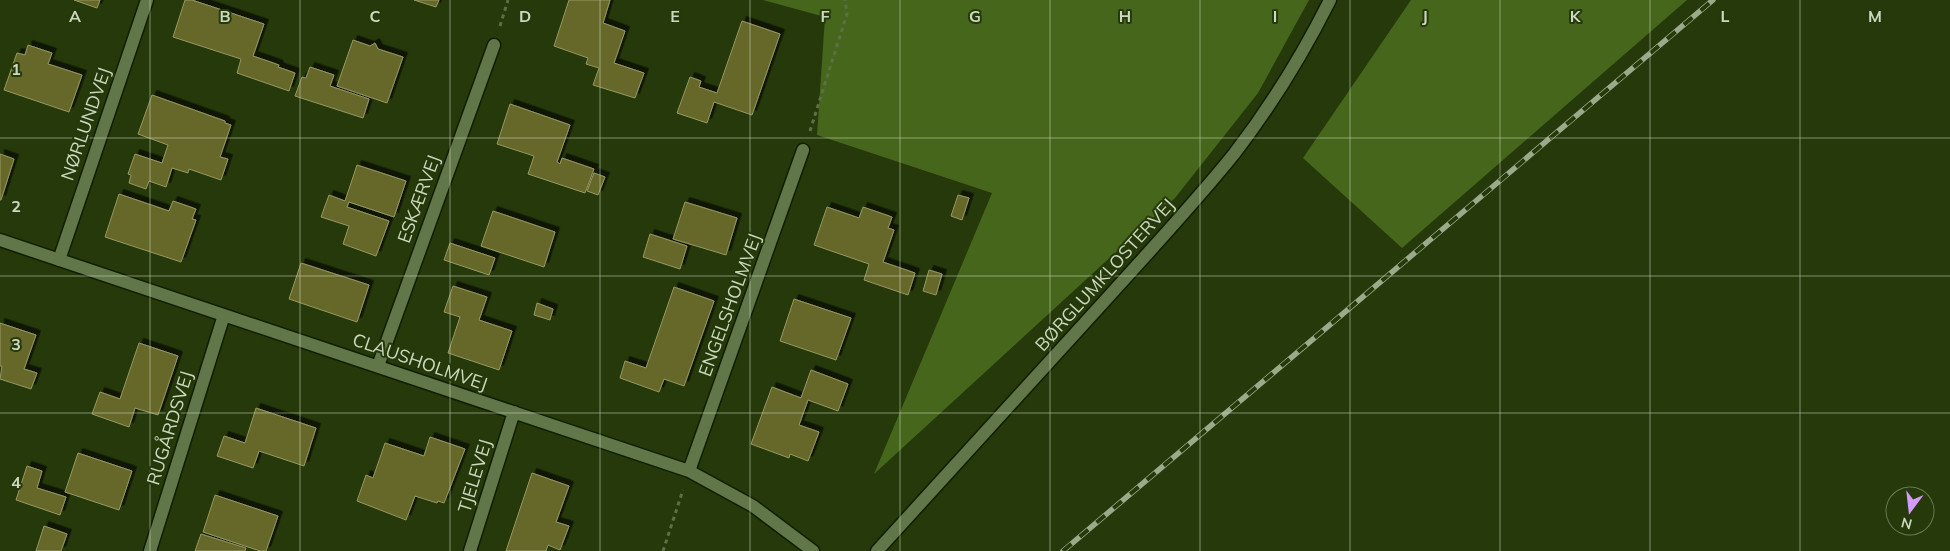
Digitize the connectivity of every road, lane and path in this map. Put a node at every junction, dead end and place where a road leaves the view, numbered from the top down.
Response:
1 (147, 0) edge
2 (508, 0) edge
3 (846, 0) edge
4 (1330, 0) edge
5 (494, 45) joint
6 (803, 150) joint
7 (0, 240) edge
8 (59, 260) junction
9 (224, 315) junction
10 (378, 366) junction
11 (514, 412) junction
12 (689, 471) junction
13 (150, 551) edge
14 (470, 551) edge
15 (663, 551) edge
16 (813, 551) edge
17 (877, 551) edge

1 - 8 street, NØRLUNDVEJ
2 - 5 path
3 - 6 path
4 - 17 street, BØRGLUMKLOSTERVEJ
5 - 10 street, ESKÆRVEJ
6 - 12 street, ENGELSHOLMVEJ
7 - 8 street, CLAUSHOLMVEJ
8 - 9 street, CLAUSHOLMVEJ
9 - 10 street, CLAUSHOLMVEJ
9 - 13 street, RUGÅRDSVEJ
10 - 11 street, CLAUSHOLMVEJ
11 - 12 street, CLAUSHOLMVEJ
11 - 14 street, TJELEVEJ
12 - 15 path
12 - 16 street, CLAUSHOLMVEJ

